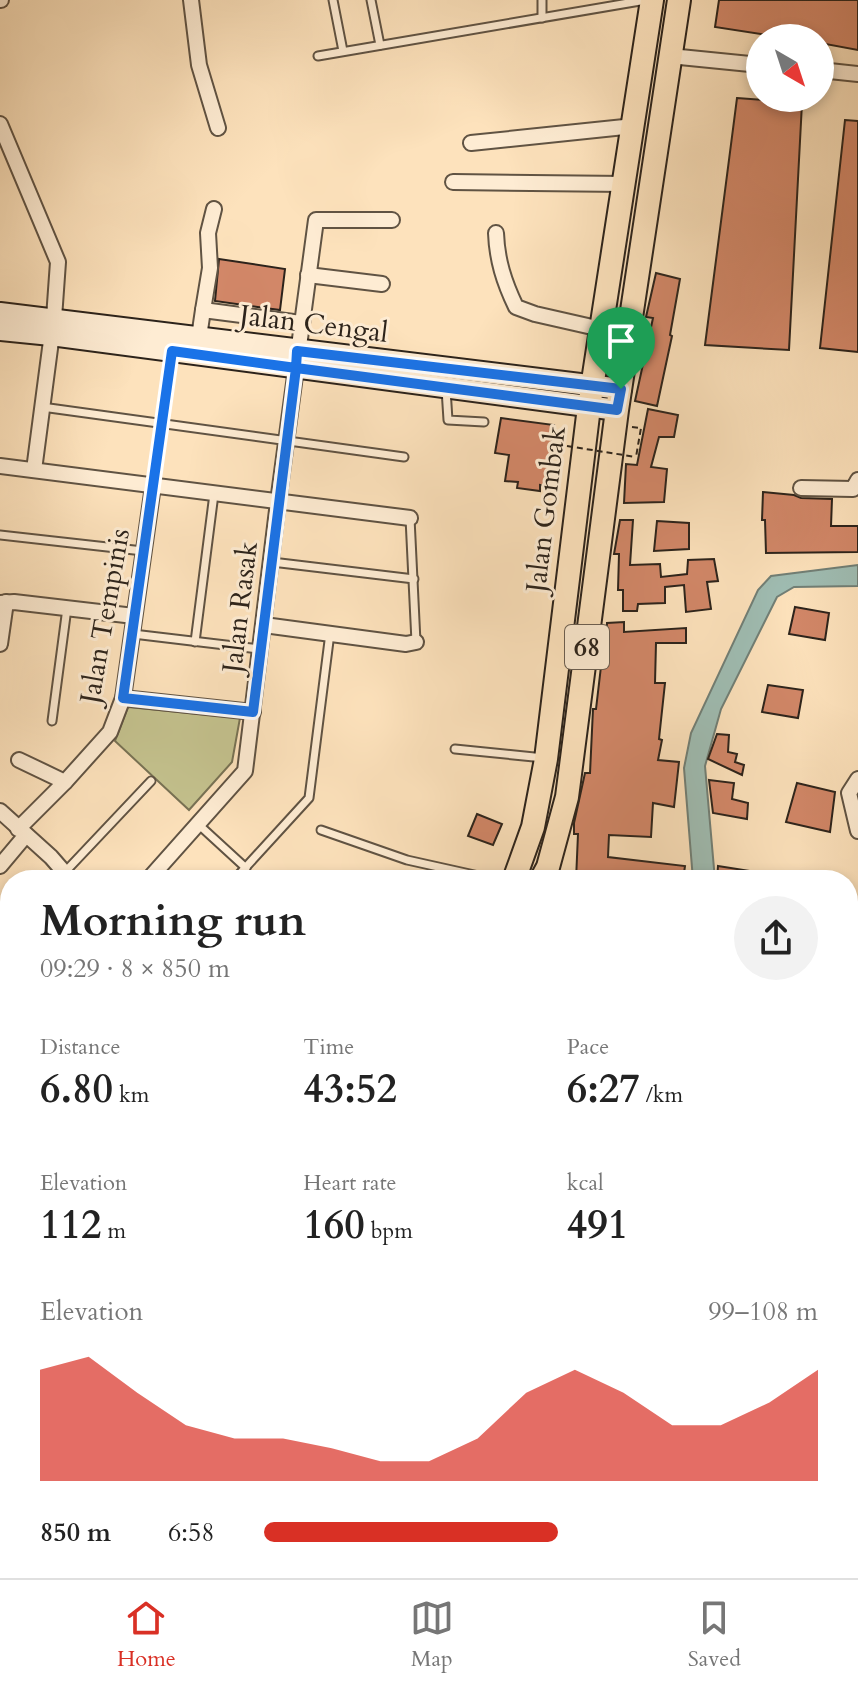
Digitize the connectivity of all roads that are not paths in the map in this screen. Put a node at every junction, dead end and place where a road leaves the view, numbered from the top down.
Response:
1 (191, 0) edge
2 (333, 0) edge
3 (371, 0) edge
4 (542, 0) edge
5 (646, 0) edge
6 (652, 0) edge
7 (679, 0) edge
8 (542, 18) junction
9 (648, 26) junction
10 (380, 45) junction
11 (343, 51) junction
12 (318, 56) dead end
13 (670, 56) junction
14 (746, 64) edge
15 (834, 71) edge
16 (858, 74) edge
17 (641, 76) junction
18 (0, 124) edge
19 (634, 126) junction
20 (218, 128) dead end
21 (3, 141) edge
22 (471, 143) dead end
23 (453, 182) dead end
24 (625, 184) junction
25 (214, 209) dead end
26 (392, 220) dead end
27 (496, 233) dead end
28 (308, 275) junction
29 (382, 284) dead end
30 (203, 310) junction
31 (0, 313) edge
32 (301, 323) junction
33 (53, 326) junction
34 (601, 329) junction
35 (0, 330) edge
36 (199, 337) junction
37 (172, 351) junction
38 (296, 360) junction
39 (446, 388) junction
40 (590, 396) junction
41 (619, 400) junction
42 (42, 407) junction
43 (162, 422) junction
44 (484, 422) dead end
45 (286, 441) junction
46 (404, 457) dead end
47 (0, 466) edge
48 (34, 470) junction
49 (858, 480) edge
50 (153, 486) junction
51 (801, 488) dead end
52 (214, 494) junction
53 (278, 502) junction
54 (410, 518) joint
55 (0, 535) edge
56 (143, 551) junction
57 (272, 562) junction
58 (414, 579) junction
59 (3, 602) edge
60 (67, 608) junction
61 (134, 616) junction
62 (264, 625) junction
63 (330, 633) junction
64 (131, 634) junction
65 (195, 642) junction
66 (416, 642) joint
67 (0, 644) edge
68 (261, 649) junction
69 (123, 698) junction
70 (253, 712) junction
71 (52, 721) dead end
72 (455, 749) dead end
73 (546, 759) junction
74 (19, 760) dead end
75 (858, 779) edge
76 (151, 781) dead end
77 (65, 782) junction
78 (0, 811) edge
79 (198, 824) junction
80 (321, 830) dead end
81 (858, 831) edge
82 (22, 832) junction
83 (0, 866) edge
84 (246, 868) joint
85 (62, 870) edge
86 (73, 870) edge
87 (157, 870) edge
88 (446, 870) edge
89 (518, 870) edge
90 (546, 870) edge

1 - 20 street
2 - 11 lane
3 - 10 lane
4 - 8 lane
5 - 8 lane
6 - 9 main road, Jalan Gombak / 68
7 - 13 main road, Jalan Gombak / 68
8 - 10 lane
9 - 13 main road
9 - 17 main road, Jalan Gombak / 68
10 - 11 lane
11 - 12 lane
13 - 14 street
13 - 17 main road
13 - 41 main road, Jalan Gombak / 68
15 - 16 street
17 - 19 main road, Jalan Gombak / 68
18 - 21 street
19 - 22 street
19 - 24 main road, Jalan Gombak / 68
21 - 33 street
23 - 24 street
24 - 34 main road, Jalan Gombak / 68
25 - 30 street
26 - 28 street, Jalan Rasak
27 - 34 street
28 - 29 street
28 - 32 street, Jalan Rasak
30 - 32 street
30 - 36 street
31 - 33 street, Jalan Cengal
32 - 38 street, Jalan Rasak
33 - 35 street, Jalan Cengal
33 - 36 street, Jalan Cengal
33 - 37 street, Jalan Cengal
33 - 42 street
34 - 40 main road, Jalan Gombak / 68
36 - 38 street, Jalan Cengal
37 - 38 street, Jalan Cengal
37 - 43 lane
38 - 39 street, Jalan Cengal
38 - 40 street, Jalan Cengal
38 - 45 street, Jalan Rasak
39 - 40 street, Jalan Cengal
39 - 44 lane
40 - 41 street, Jalan Cengal
40 - 73 main road, Jalan Gombak / 68
41 - 90 main road, Jalan Gombak / 68
42 - 43 lane
42 - 48 street
43 - 45 lane
43 - 50 lane
45 - 46 lane
45 - 53 street, Jalan Rasak
47 - 48 street
48 - 50 street
49 - 51 street
50 - 52 street
50 - 56 street, Jalan Tempinis
52 - 53 street
52 - 65 lane
53 - 54 street
53 - 57 street, Jalan Rasak
54 - 58 lane
55 - 56 lane
56 - 61 street, Jalan Tempinis
57 - 58 lane
57 - 62 street, Jalan Rasak
58 - 66 lane
59 - 60 street
59 - 67 street
60 - 61 street
60 - 71 lane
61 - 64 street, Jalan Tempinis
62 - 63 street
62 - 68 street, Jalan Rasak
63 - 66 street
63 - 84 lane
64 - 65 lane
64 - 69 street, Jalan Tempinis
65 - 68 lane
68 - 70 street, Jalan Rasak
69 - 70 street
69 - 77 street, Jalan Tempinis
70 - 79 street, Jalan Rasak
72 - 73 lane
73 - 89 main road, Jalan Gombak / 68
74 - 77 street
75 - 81 street
76 - 86 lane
77 - 82 street, Jalan Tempinis
78 - 82 street
79 - 84 lane
79 - 87 street, Jalan Rasak
80 - 88 lane
82 - 83 street, Jalan Tempinis
82 - 85 street

